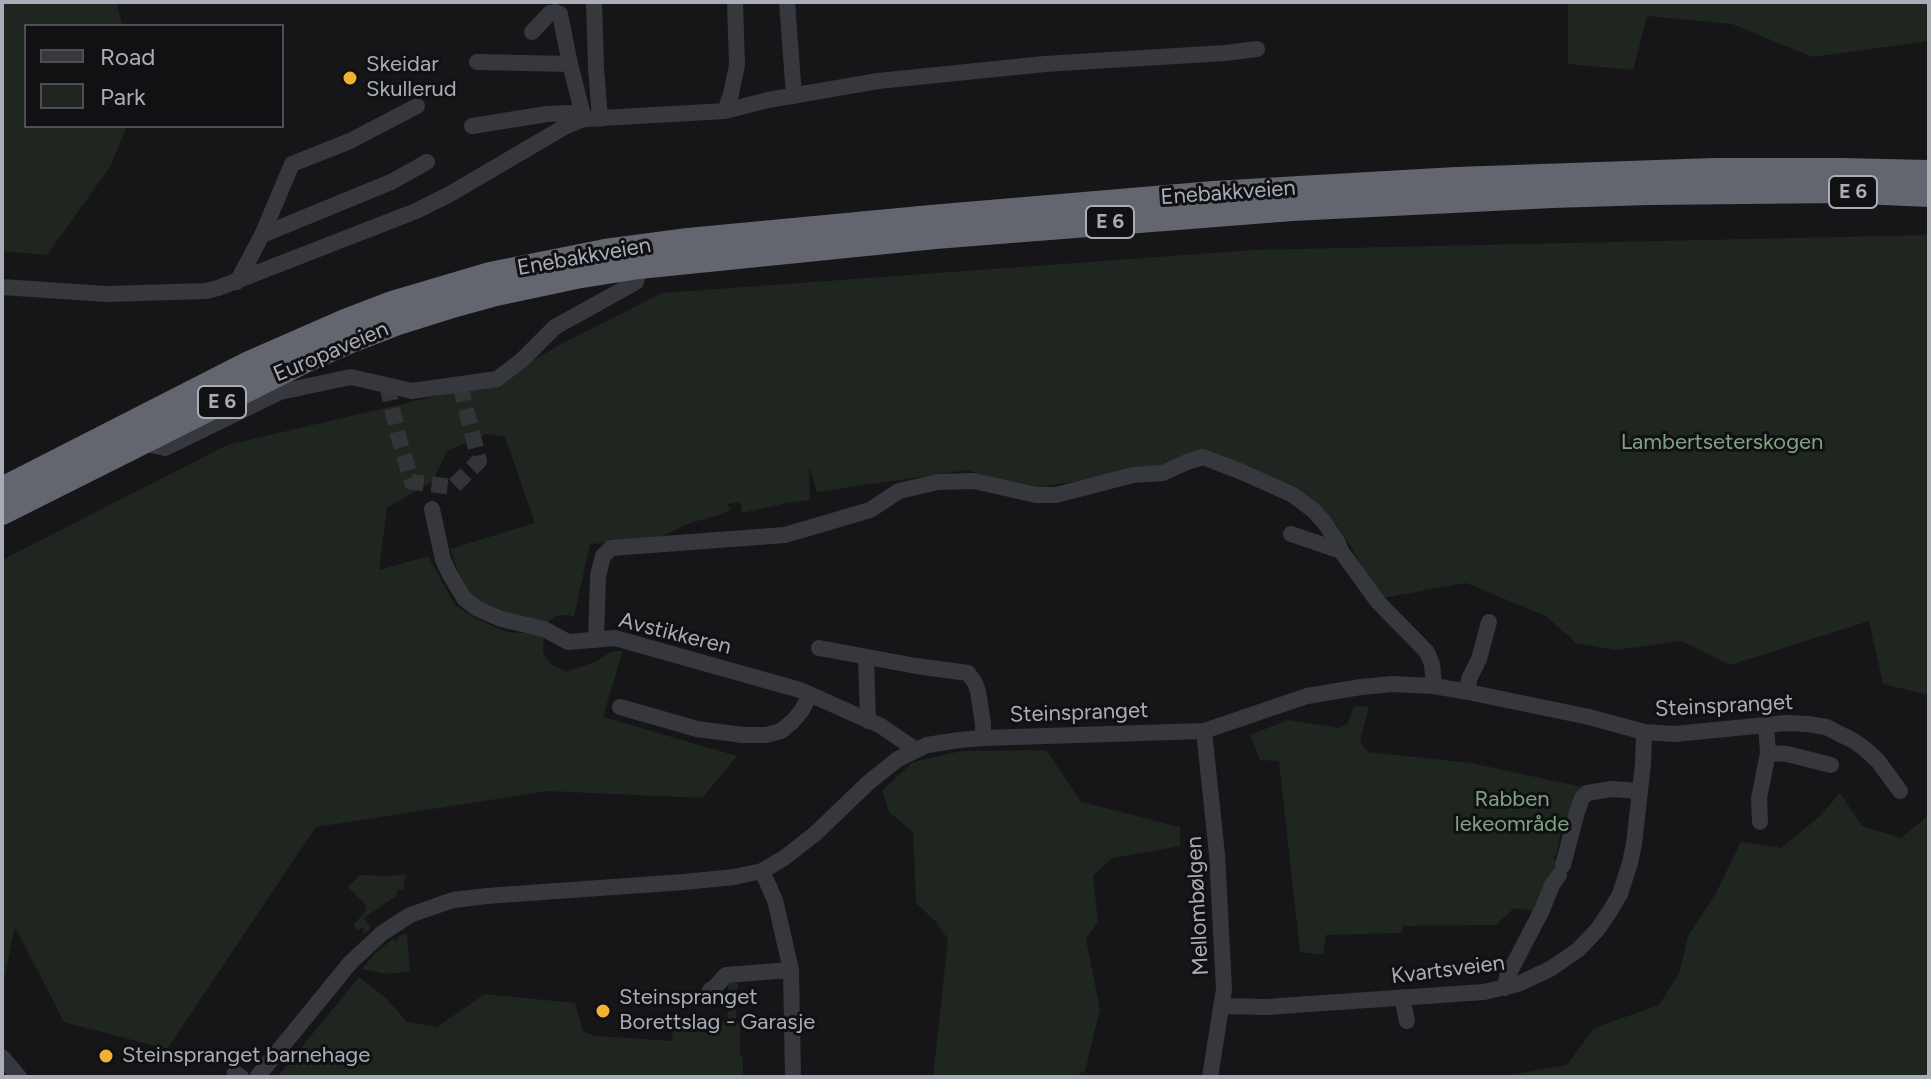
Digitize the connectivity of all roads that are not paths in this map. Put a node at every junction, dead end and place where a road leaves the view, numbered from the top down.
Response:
1 (594, 2) edge
2 (735, 2) edge
3 (787, 2) edge
4 (532, 32) dead end
5 (1257, 49) dead end
6 (477, 62) dead end
7 (570, 64) junction
8 (794, 96) junction
9 (417, 106) dead end
10 (725, 111) junction
11 (592, 119) junction
12 (472, 126) dead end
13 (427, 162) dead end
14 (1925, 171) edge
15 (1929, 195) edge
16 (262, 235) junction
17 (639, 267) junction
18 (237, 282) junction
19 (2, 287) edge
20 (392, 303) joint
21 (449, 307) joint
22 (140, 443) junction
23 (2, 489) edge
24 (432, 509) dead end
25 (2, 513) edge
26 (1291, 534) dead end
27 (1341, 551) junction
28 (1489, 622) dead end
29 (596, 640) junction
30 (819, 648) dead end
31 (866, 657) junction
32 (1434, 686) junction
33 (1468, 692) junction
34 (810, 694) junction
35 (620, 707) dead end
36 (868, 721) junction
37 (1766, 725) junction
38 (1204, 731) junction
39 (1644, 732) junction
40 (983, 738) junction
41 (916, 750) junction
42 (1768, 753) junction
43 (1831, 765) dead end
44 (1639, 791) junction
45 (1900, 791) dead end
46 (1760, 822) dead end
47 (762, 871) junction
48 (791, 970) junction
49 (1505, 988) junction
50 (710, 990) dead end
51 (1402, 997) junction
52 (1223, 1006) junction
53 (1407, 1021) dead end
54 (2, 1057) edge
55 (19, 1077) edge
56 (257, 1077) edge
57 (793, 1077) edge
58 (1210, 1077) edge

1 - 11 street
2 - 10 street
3 - 8 street
4 - 7 street
5 - 8 street
6 - 7 street
7 - 11 street
8 - 10 street
9 - 16 street
10 - 11 street
11 - 12 street
11 - 18 street
13 - 16 street
14 - 20 highway, Enebakkveien / E 6
15 - 17 highway, Enebakkveien / E 6
16 - 18 street
17 - 21 highway, Enebakkveien / E 6
17 - 22 street
18 - 19 street
20 - 23 highway, Europaveien / E 6
21 - 22 highway, Europaveien / E 6
22 - 25 highway, Europaveien / E 6
24 - 29 street, Avstikkeren
26 - 27 street
27 - 29 street
27 - 32 street
28 - 33 street
29 - 34 street, Avstikkeren
30 - 31 street
31 - 36 street
31 - 40 street
32 - 33 street, Steinspranget
32 - 38 street, Steinspranget
33 - 39 street, Steinspranget
34 - 35 street
34 - 36 street, Avstikkeren
36 - 41 street, Avstikkeren
37 - 39 street, Steinspranget
37 - 42 street
37 - 45 street, Steinspranget
38 - 40 street, Steinspranget
38 - 52 street, Mellombølgen
39 - 44 street, Kvartsveien
40 - 41 street, Steinspranget
41 - 47 street, Steinspranget
42 - 43 street
42 - 46 street
44 - 49 street, Kvartsveien
44 - 49 street
47 - 48 street
47 - 56 street, Steinspranget
48 - 50 street
48 - 57 street
49 - 51 street, Kvartsveien
51 - 52 street, Kvartsveien
51 - 53 street
52 - 58 street, Mellombølgen
54 - 55 street

